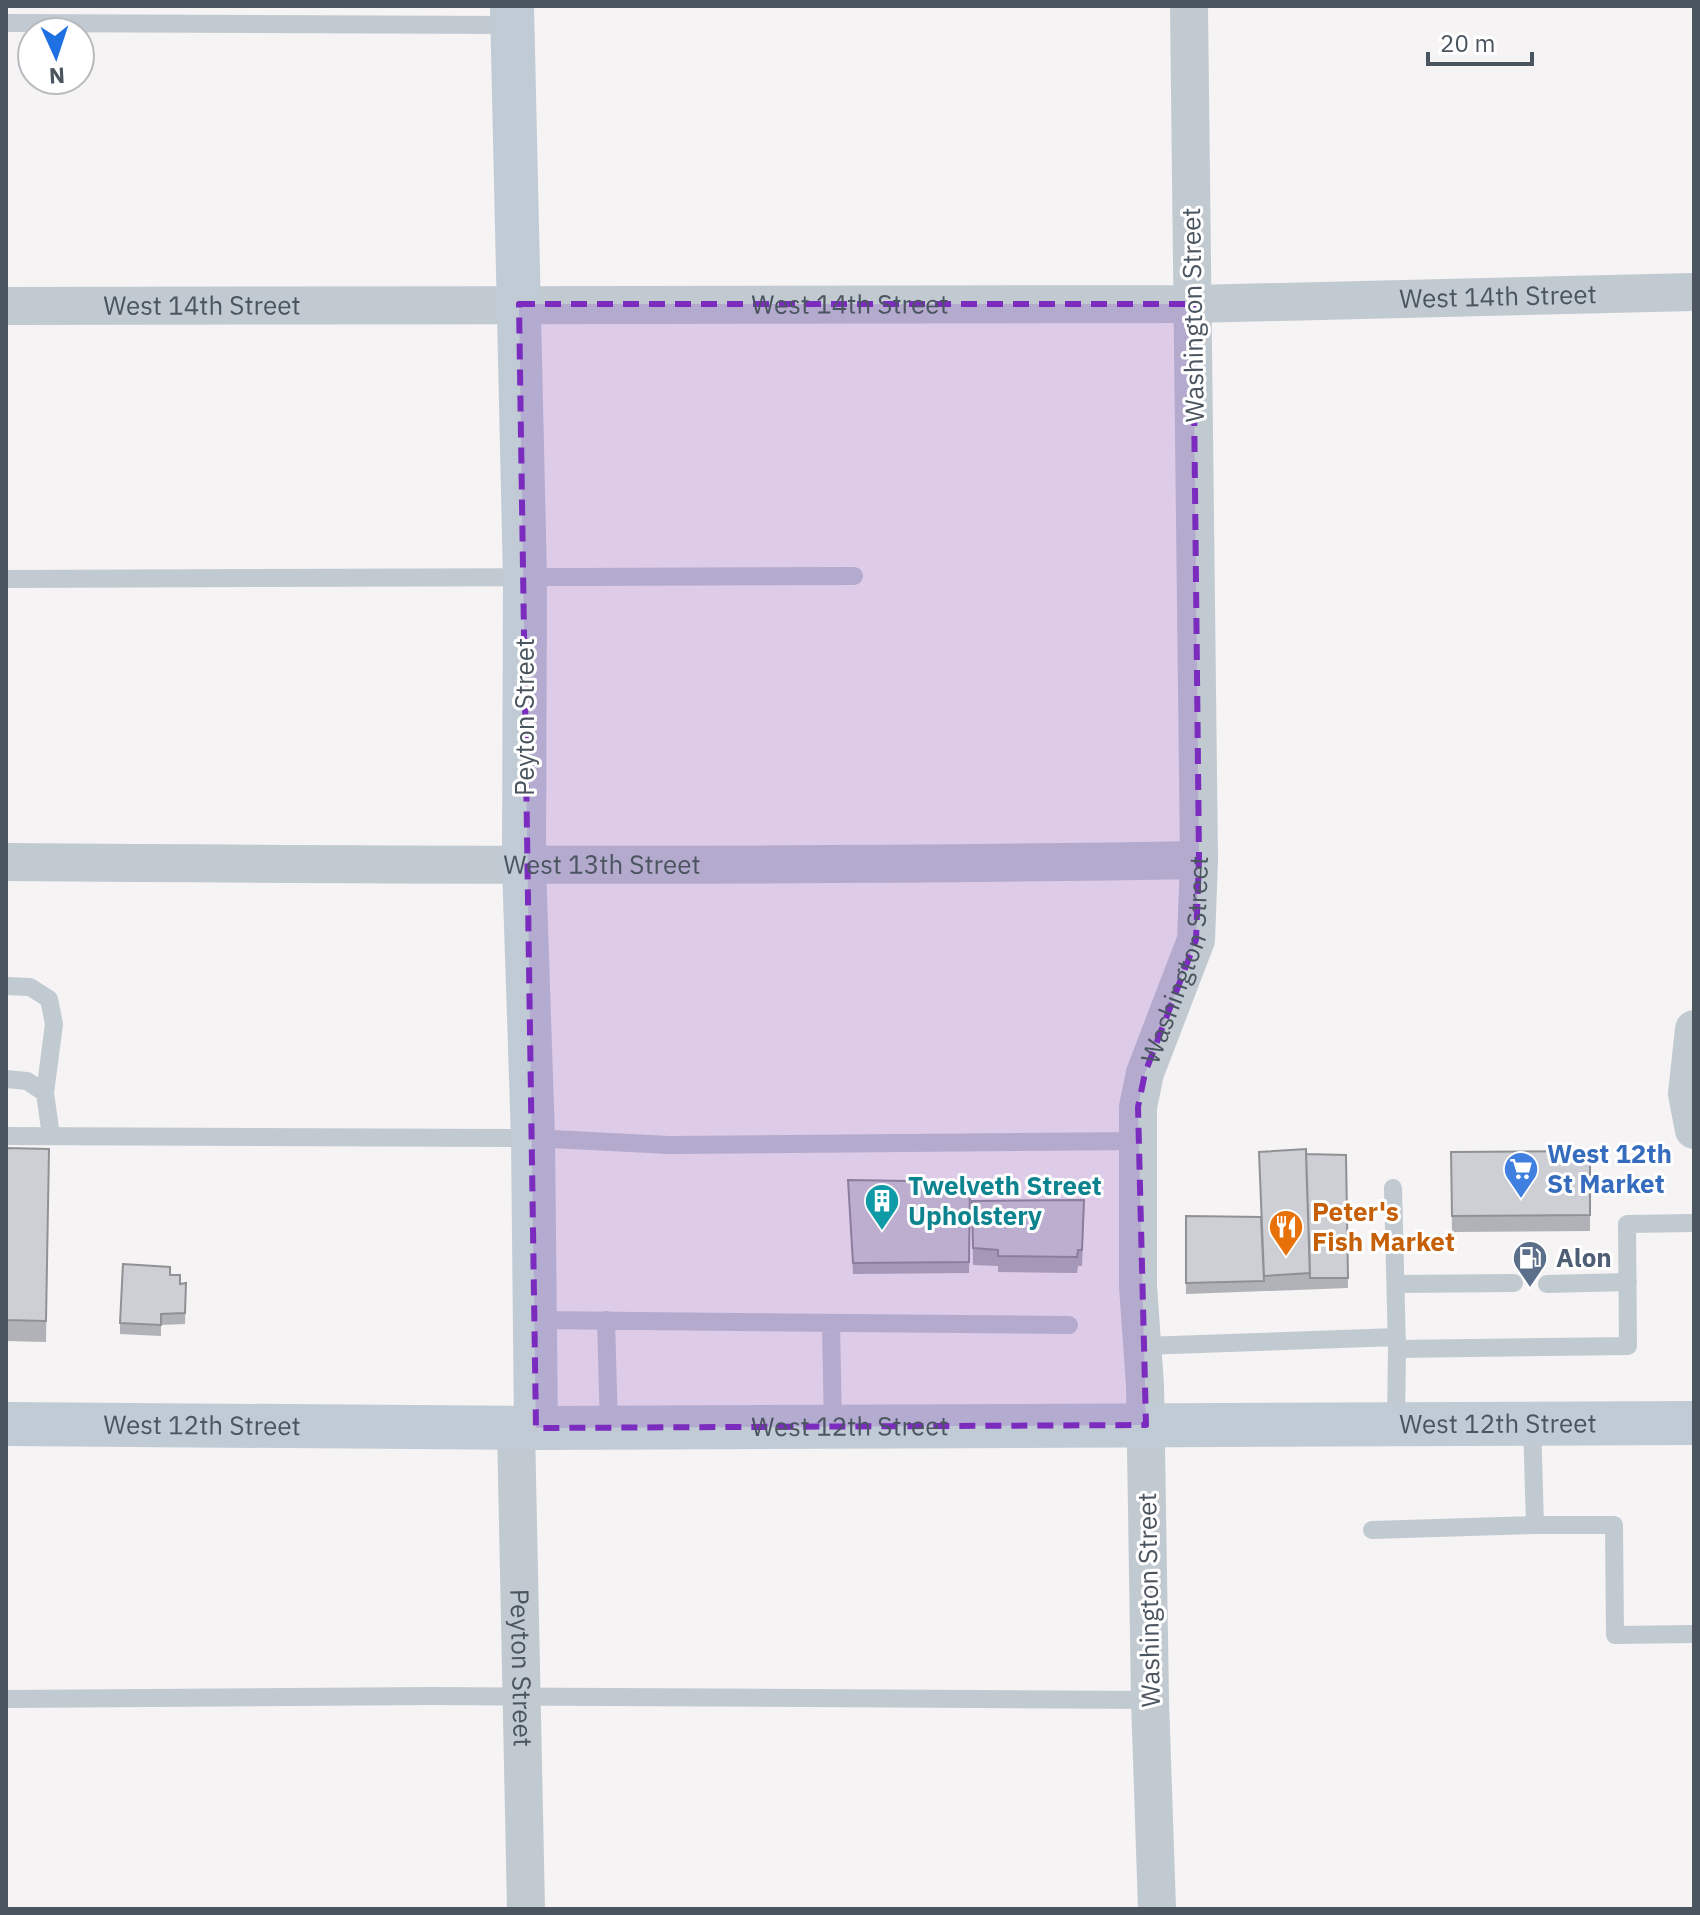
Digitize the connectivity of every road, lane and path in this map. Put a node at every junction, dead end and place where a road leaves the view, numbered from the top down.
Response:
1 (1189, 6) edge
2 (512, 15) edge
3 (6, 23) edge
4 (1694, 292) edge
5 (519, 304) junction
6 (1193, 304) junction
7 (6, 306) edge
8 (854, 576) dead end
9 (6, 579) edge
10 (525, 579) junction
11 (1199, 860) junction
12 (6, 862) edge
13 (524, 865) junction
14 (6, 986) edge
15 (1694, 1029) edge
16 (6, 1079) edge
17 (45, 1093) junction
18 (1694, 1130) edge
19 (6, 1136) edge
20 (51, 1136) junction
21 (533, 1138) junction
22 (1139, 1141) junction
23 (1393, 1188) dead end
24 (1694, 1223) edge
25 (1628, 1282) junction
26 (1514, 1283) dead end
27 (1396, 1284) junction
28 (1547, 1284) dead end
29 (535, 1320) junction
30 (606, 1320) junction
31 (831, 1323) junction
32 (1069, 1325) dead end
33 (1397, 1343) junction
34 (1143, 1346) junction
35 (1532, 1423) junction
36 (1694, 1423) edge
37 (6, 1424) edge
38 (1396, 1424) junction
39 (1146, 1425) junction
40 (833, 1427) junction
41 (526, 1428) junction
42 (609, 1428) junction
43 (1535, 1525) junction
44 (1372, 1530) dead end
45 (1694, 1634) edge
46 (521, 1698) junction
47 (6, 1699) edge
48 (1150, 1700) junction
49 (526, 1909) edge
50 (1157, 1909) edge

1 - 6 street, Washington Street
2 - 3 lane
2 - 5 main road, Peyton Street
4 - 6 street, West 14th Street
5 - 6 street, West 14th Street
5 - 7 street, West 14th Street
5 - 10 main road, Peyton Street
6 - 11 street, Washington Street
8 - 10 lane
9 - 10 lane
10 - 13 main road, Peyton Street
11 - 13 street, West 13th Street
11 - 22 street, Washington Street
12 - 13 street, West 13th Street
13 - 21 main road, Peyton Street
14 - 17 lane
15 - 18 street
16 - 17 lane
17 - 20 lane
19 - 20 lane
20 - 21 lane
21 - 22 lane
21 - 29 main road, Peyton Street
22 - 34 street, Washington Street
23 - 27 lane
24 - 25 lane
25 - 28 lane
25 - 33 lane
26 - 27 lane
27 - 33 lane
29 - 30 lane
29 - 41 main road, Peyton Street
30 - 31 lane
30 - 42 lane
31 - 32 lane
31 - 40 lane
33 - 34 lane
33 - 38 lane
34 - 39 street, Washington Street
35 - 36 main road, West 12th Street
35 - 38 main road, West 12th Street
35 - 43 lane
37 - 41 main road, West 12th Street
38 - 39 main road, West 12th Street
39 - 40 main road, West 12th Street
39 - 48 street, Washington Street
40 - 42 main road, West 12th Street
41 - 42 main road, West 12th Street
41 - 46 street, Peyton Street
43 - 44 lane
43 - 45 lane
46 - 47 lane
46 - 48 lane
46 - 49 street, Peyton Street
48 - 50 street, Washington Street

